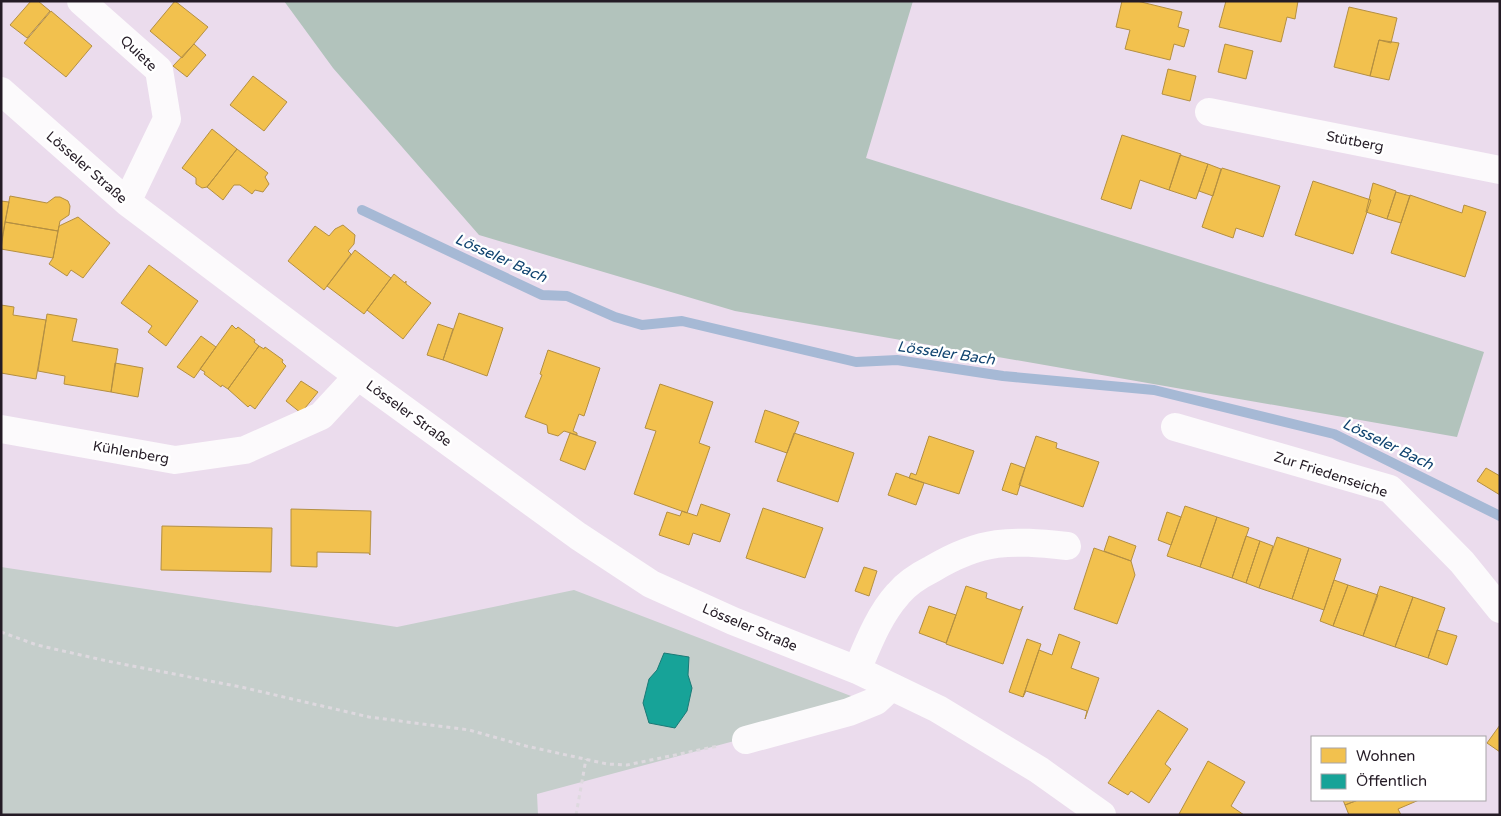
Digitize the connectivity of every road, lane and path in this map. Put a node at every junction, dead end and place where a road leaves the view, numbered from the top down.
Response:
1 (81, 1) edge
2 (1, 91) edge
3 (1209, 112) dead end
4 (1500, 170) edge
5 (128, 202) junction
6 (358, 376) junction
7 (1175, 426) dead end
8 (1, 429) edge
9 (1067, 546) dead end
10 (1500, 609) edge
11 (1, 632) edge
12 (856, 670) junction
13 (891, 686) junction
14 (746, 740) joint
15 (586, 759) junction
16 (576, 815) edge
17 (1102, 815) edge

1 - 5 street, Quiete
2 - 5 street, Lösseler Straße
3 - 4 street, Stütberg
5 - 6 street, Lösseler Straße
6 - 8 street, Kühlenberg
6 - 12 street, Lösseler Straße
7 - 10 street, Zur Friedenseiche
9 - 12 street
11 - 15 path
12 - 13 street, Lösseler Straße
13 - 14 street
13 - 17 street, Lösseler Straße
14 - 15 path
15 - 16 path

